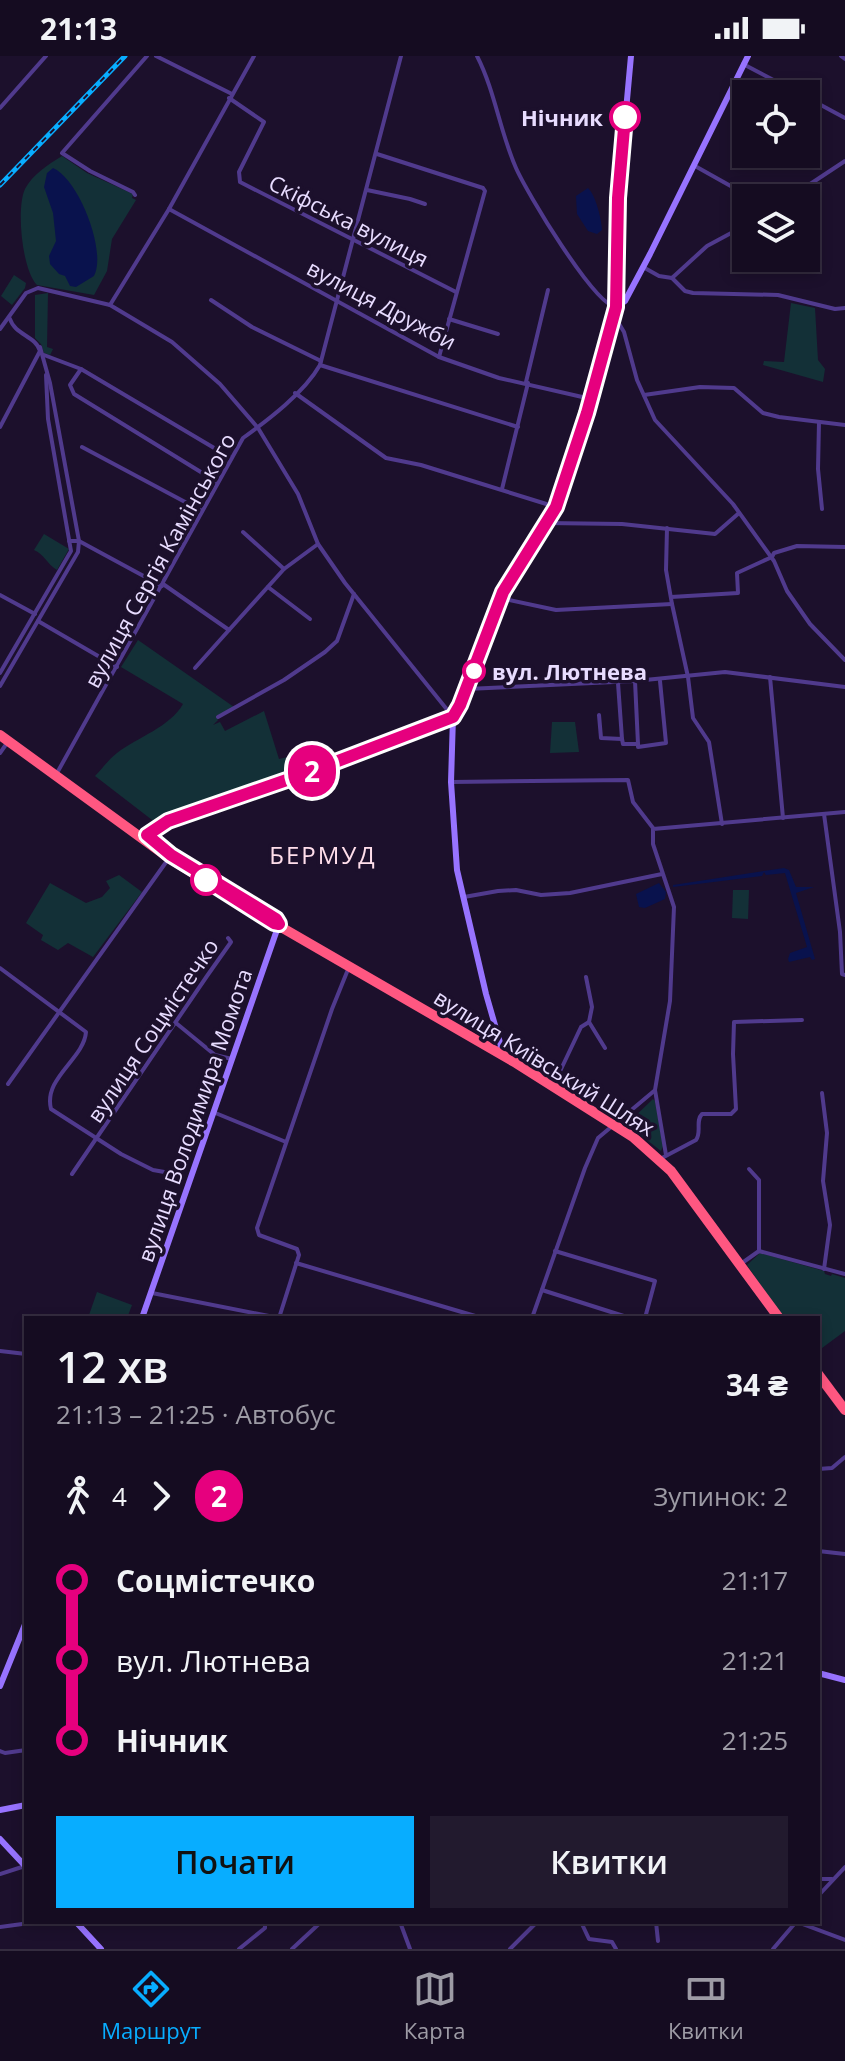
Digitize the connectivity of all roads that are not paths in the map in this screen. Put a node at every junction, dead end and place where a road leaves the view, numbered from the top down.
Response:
1 (46, 56) edge
2 (147, 56) edge
3 (156, 56) edge
4 (254, 56) edge
5 (401, 56) edge
6 (477, 56) edge
7 (631, 56) edge
8 (748, 56) edge
9 (743, 64) junction
10 (773, 80) edge
11 (231, 96) junction
12 (820, 105) edge
13 (0, 108) edge
14 (845, 118) edge
15 (377, 154) junction
16 (845, 161) edge
17 (694, 166) junction
18 (810, 184) edge
19 (732, 187) edge
20 (367, 190) junction
21 (135, 195) dead end
22 (425, 204) dead end
23 (169, 209) junction
24 (732, 233) edge
25 (353, 240) junction
26 (643, 267) junction
27 (672, 278) junction
28 (548, 290) dead end
29 (456, 292) junction
30 (338, 299) junction
31 (211, 300) dead end
32 (110, 305) junction
33 (616, 307) junction
34 (845, 308) edge
35 (10, 316) junction
36 (449, 319) junction
37 (0, 329) edge
38 (498, 334) dead end
39 (40, 347) junction
40 (43, 354) junction
41 (439, 357) junction
42 (320, 363) junction
43 (46, 364) junction
44 (81, 369) junction
45 (527, 382) junction
46 (295, 393) junction
47 (644, 395) junction
48 (591, 399) junction
49 (819, 422) junction
50 (845, 425) edge
51 (0, 427) edge
52 (518, 427) junction
53 (258, 428) junction
54 (82, 447) dead end
55 (231, 458) junction
56 (217, 482) junction
57 (502, 490) junction
58 (556, 507) junction
59 (822, 509) dead end
60 (202, 511) junction
61 (739, 513) junction
62 (546, 523) junction
63 (667, 528) junction
64 (243, 532) dead end
65 (69, 541) junction
66 (79, 541) junction
67 (318, 544) junction
68 (845, 547) edge
69 (772, 557) junction
70 (284, 569) junction
71 (162, 585) junction
72 (268, 587) junction
73 (354, 594) junction
74 (0, 595) edge
75 (671, 597) junction
76 (500, 598) junction
77 (672, 604) junction
78 (34, 616) junction
79 (310, 619) dead end
80 (39, 621) junction
81 (229, 630) junction
82 (845, 660) edge
83 (117, 667) junction
84 (195, 668) dead end
85 (0, 673) edge
86 (688, 677) junction
87 (770, 677) junction
88 (660, 679) junction
89 (635, 681) junction
90 (618, 682) junction
91 (0, 686) edge
92 (845, 687) edge
93 (467, 689) junction
94 (599, 715) dead end
95 (218, 717) dead end
96 (453, 717) junction
97 (5, 736) edge
98 (622, 739) junction
99 (638, 744) junction
100 (0, 753) edge
101 (56, 773) junction
102 (451, 782) junction
103 (845, 812) edge
104 (824, 814) junction
105 (783, 819) junction
106 (722, 824) junction
107 (653, 829) junction
108 (146, 837) junction
109 (170, 857) junction
110 (663, 874) junction
111 (464, 897) junction
112 (279, 924) junction
113 (842, 932) edge
114 (228, 938) dead end
115 (350, 965) junction
116 (0, 968) edge
117 (844, 974) edge
118 (586, 977) dead end
119 (60, 1012) junction
120 (802, 1020) dead end
121 (589, 1022) junction
122 (176, 1023) junction
123 (605, 1048) dead end
124 (498, 1053) junction
125 (232, 1059) junction
126 (8, 1084) dead end
127 (553, 1086) junction
128 (655, 1090) junction
129 (822, 1093) dead end
130 (213, 1112) junction
131 (614, 1124) junction
132 (97, 1141) junction
133 (286, 1142) junction
134 (663, 1157) junction
135 (749, 1169) dead end
136 (170, 1173) dead end
137 (72, 1174) dead end
138 (555, 1251) junction
139 (759, 1251) junction
140 (296, 1263) junction
141 (739, 1263) junction
142 (824, 1269) junction
143 (845, 1274) edge
144 (542, 1290) junction
145 (152, 1293) junction
146 (143, 1316) edge
147 (269, 1316) edge
148 (280, 1316) edge
149 (475, 1316) edge
150 (533, 1316) edge
151 (624, 1316) edge
152 (646, 1316) edge
153 (778, 1316) edge
154 (0, 1351) edge
155 (24, 1354) edge
156 (820, 1377) edge
157 (845, 1410) edge
158 (845, 1457) edge
159 (820, 1469) edge
160 (820, 1551) edge
161 (845, 1554) edge
162 (24, 1627) edge
163 (820, 1674) edge
164 (845, 1680) edge
165 (0, 1686) edge
166 (24, 1750) edge
167 (0, 1751) edge
168 (24, 1805) edge
169 (0, 1810) edge
170 (0, 1839) edge
171 (24, 1866) edge
172 (24, 1867) edge
173 (845, 1867) edge
174 (0, 1874) edge
175 (820, 1879) edge
176 (832, 1879) junction
177 (820, 1894) edge
178 (24, 1924) edge
179 (78, 1924) edge
180 (265, 1924) edge
181 (319, 1924) edge
182 (401, 1924) edge
183 (535, 1924) edge
184 (582, 1924) edge
185 (656, 1924) edge
186 (795, 1924) edge
187 (802, 1924) edge
188 (0, 1927) edge
189 (845, 1940) edge
190 (658, 1941) dead end
191 (101, 1949) edge
192 (239, 1949) edge
193 (292, 1949) edge
194 (410, 1949) edge
195 (510, 1949) edge
196 (616, 1949) edge
197 (773, 1949) edge

1 - 13 street
2 - 21 street
3 - 11 street
4 - 11 street
5 - 15 street, вулиця Сергія Камінського
6 - 33 street
7 - 33 street
8 - 9 street
9 - 10 street
9 - 17 street
11 - 23 street
11 - 25 street, Скіфська вулиця
12 - 14 street
15 - 20 street, вулиця Сергія Камінського
15 - 29 street
16 - 18 street
17 - 19 street
17 - 26 street
20 - 22 street
20 - 25 street, вулиця Сергія Камінського
23 - 30 street, вулиця Дружби
23 - 32 street
24 - 27 street
25 - 29 street, Скіфська вулиця
25 - 30 street, вулиця Сергія Камінського
26 - 27 street
26 - 33 street
27 - 34 street
28 - 45 street
29 - 36 street
30 - 41 street, вулиця Дружби
30 - 42 street, вулиця Сергія Камінського
31 - 42 street
32 - 35 street
32 - 53 street
33 - 47 street
33 - 48 street
35 - 37 street
35 - 39 street
36 - 38 street
36 - 41 street
39 - 40 street
39 - 51 street
40 - 43 street
40 - 44 street
41 - 45 street, вулиця Дружби
42 - 46 street, вулиця Сергія Камінського
42 - 52 street
43 - 65 street
43 - 66 street
44 - 55 street
44 - 56 street
45 - 48 street, вулиця Дружби
45 - 52 street
46 - 53 street, вулиця Сергія Камінського
46 - 57 street
47 - 49 street
47 - 61 street
48 - 58 street
49 - 50 street
49 - 59 street
52 - 57 street
53 - 55 street, вулиця Сергія Камінського
53 - 67 street
54 - 60 street
55 - 56 street, вулиця Сергія Камінського
56 - 60 street, вулиця Сергія Камінського
57 - 58 street
58 - 62 street
60 - 71 street, вулиця Сергія Камінського
61 - 63 street
61 - 69 street
62 - 63 street
62 - 76 street
63 - 75 street
64 - 70 street
65 - 66 street
65 - 78 street
66 - 71 street
66 - 80 street
67 - 70 street
67 - 73 street
68 - 69 street
69 - 75 street
69 - 82 street
70 - 72 street
71 - 81 street
71 - 83 street, вулиця Сергія Камінського
72 - 79 street
72 - 81 street
73 - 95 street
73 - 96 street
74 - 78 street
75 - 77 street
76 - 77 street
76 - 93 street
77 - 86 street
78 - 80 street
78 - 85 street
80 - 83 street
80 - 91 street
81 - 84 street
83 - 101 street, вулиця Сергія Камінського
86 - 87 street
86 - 88 street
86 - 106 street
87 - 92 street
87 - 105 street
88 - 89 street
88 - 99 street
89 - 90 street
89 - 99 street
90 - 93 street
90 - 98 street
93 - 96 street
94 - 98 street
96 - 102 street
96 - 108 street
97 - 100 street
97 - 101 highway, вулиця Київський Шлях
98 - 99 street
101 - 108 highway, вулиця Київський Шлях
102 - 107 street
102 - 111 street
103 - 104 street
104 - 105 street
104 - 113 street
105 - 106 street
106 - 107 street
107 - 110 street
108 - 109 highway, вулиця Київський Шлях
109 - 112 highway, вулиця Київський Шлях
109 - 119 street
110 - 111 street
110 - 128 street
111 - 124 street
112 - 115 highway, вулиця Київський Шлях
112 - 125 street, вулиця Володимира Момота
113 - 117 street
114 - 122 street, вулиця Соцмістечко
115 - 124 highway, вулиця Київський Шлях
115 - 133 street
116 - 119 street
118 - 121 street
119 - 126 street
119 - 132 street, вулиця Соцмістечко
120 - 134 street
121 - 123 street
121 - 127 street
122 - 125 street
122 - 132 street, вулиця Соцмістечко
124 - 127 highway, вулиця Київський Шлях
125 - 130 street, вулиця Володимира Момота
127 - 131 highway, вулиця Київський Шлях
128 - 131 street
128 - 134 street
129 - 142 street
130 - 133 street
130 - 145 street, вулиця Володимира Момота
131 - 134 highway, вулиця Київський Шлях
131 - 138 street
132 - 136 street, вулиця Соцмістечко
132 - 137 street, вулиця Соцмістечко
133 - 140 street
134 - 141 highway, вулиця Київський Шлях
135 - 139 street
138 - 144 street
138 - 152 street
139 - 141 street
139 - 142 street
140 - 148 street
140 - 149 street
141 - 153 highway, вулиця Київський Шлях
142 - 143 street
144 - 150 street
144 - 151 street
145 - 146 street, вулиця Володимира Момота
145 - 147 street
154 - 155 street
156 - 157 highway
158 - 159 street
160 - 161 street
162 - 165 street
163 - 164 street
166 - 167 street
168 - 169 street
170 - 171 street
172 - 174 street
173 - 176 street
175 - 176 street
176 - 177 street
178 - 188 street
179 - 191 street
180 - 192 street
181 - 193 street
182 - 194 street
183 - 195 street
184 - 196 street
185 - 190 street
186 - 197 street
187 - 189 street

